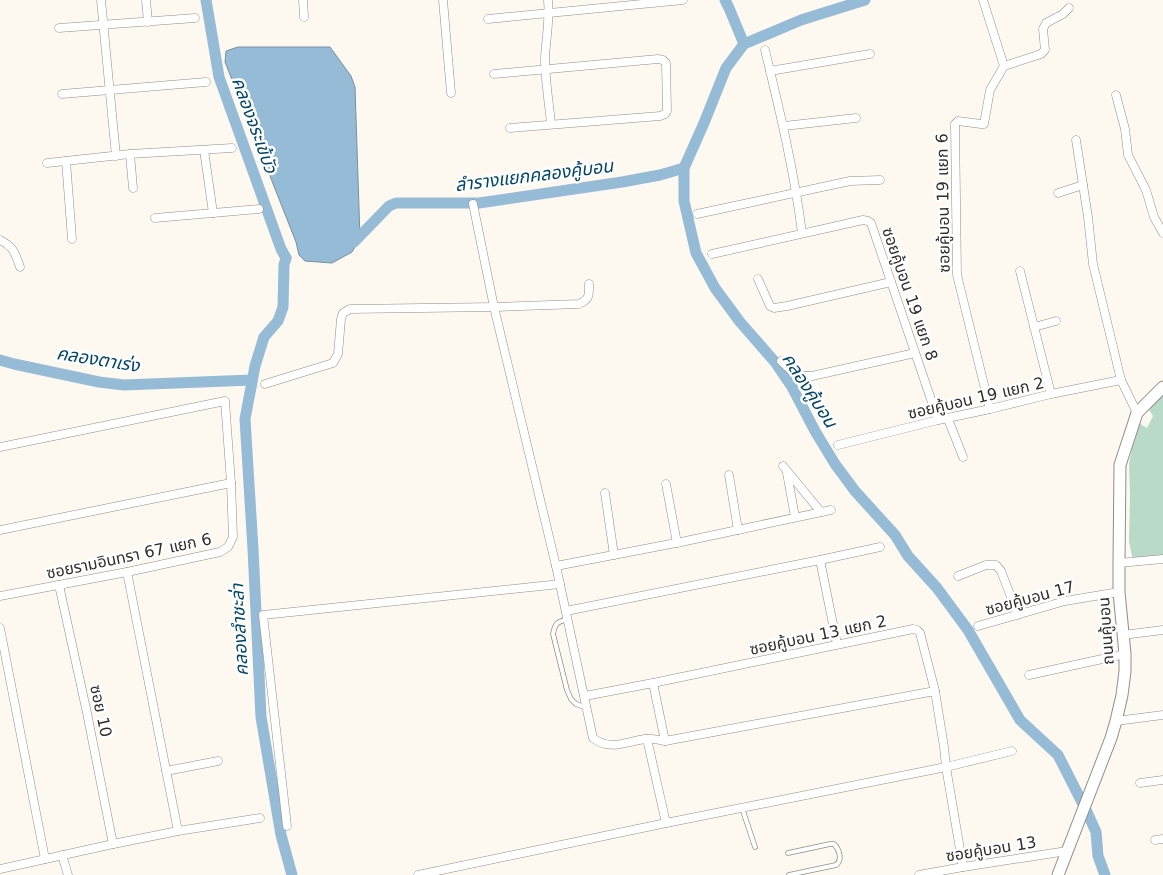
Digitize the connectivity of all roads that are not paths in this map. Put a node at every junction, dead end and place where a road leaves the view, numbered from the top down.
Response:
1 (101, 0) edge
2 (146, 0) edge
3 (303, 0) edge
4 (442, 0) edge
5 (548, 0) edge
6 (683, 0) edge
7 (983, 0) edge
8 (1069, 8) dead end
9 (550, 14) junction
10 (304, 17) dead end
11 (195, 18) dead end
12 (488, 19) dead end
13 (148, 22) junction
14 (104, 25) junction
15 (59, 28) dead end
16 (765, 50) dead end
17 (870, 54) dead end
18 (1004, 66) junction
19 (545, 69) junction
20 (770, 70) junction
21 (494, 74) dead end
22 (206, 82) dead end
23 (110, 91) junction
24 (451, 93) dead end
25 (62, 94) dead end
26 (1116, 95) dead end
27 (856, 118) dead end
28 (551, 124) junction
29 (784, 126) junction
30 (510, 128) dead end
31 (1076, 140) dead end
32 (232, 148) dead end
33 (204, 150) junction
34 (130, 154) junction
35 (116, 156) junction
36 (66, 160) junction
37 (47, 163) dead end
38 (880, 180) dead end
39 (1083, 185) junction
40 (133, 188) dead end
41 (797, 193) junction
42 (1058, 193) dead end
43 (473, 204) dead end
44 (259, 209) dead end
45 (213, 213) junction
46 (698, 214) dead end
47 (155, 218) dead end
48 (802, 233) junction
49 (1163, 233) edge
50 (72, 239) dead end
51 (0, 240) edge
52 (712, 254) dead end
53 (20, 267) dead end
54 (1020, 271) dead end
55 (758, 279) dead end
56 (891, 282) junction
57 (590, 284) dead end
58 (494, 307) junction
59 (1056, 321) dead end
60 (1034, 327) junction
61 (916, 353) junction
62 (781, 361) dead end
63 (1121, 380) junction
64 (265, 384) dead end
65 (1162, 391) edge
66 (1051, 394) junction
67 (990, 409) junction
68 (1137, 413) junction
69 (948, 418) junction
70 (938, 420) junction
71 (838, 445) dead end
72 (0, 447) edge
73 (963, 456) dead end
74 (729, 475) dead end
75 (231, 483) junction
76 (666, 484) dead end
77 (605, 493) dead end
78 (831, 510) dead end
79 (821, 512) junction
80 (796, 517) junction
81 (0, 530) edge
82 (738, 530) junction
83 (677, 543) junction
84 (880, 547) dead end
85 (614, 555) junction
86 (1163, 559) edge
87 (820, 560) junction
88 (1118, 563) junction
89 (556, 566) junction
90 (127, 572) junction
91 (958, 576) dead end
92 (560, 584) junction
93 (59, 585) junction
94 (1119, 592) junction
95 (0, 596) edge
96 (567, 615) junction
97 (1018, 615) junction
98 (978, 626) dead end
99 (0, 628) edge
100 (1163, 630) edge
101 (1123, 635) junction
102 (838, 644) junction
103 (1125, 654) junction
104 (1029, 675) dead end
105 (653, 683) junction
106 (935, 690) junction
107 (585, 696) junction
108 (587, 708) junction
109 (1163, 715) edge
110 (1116, 721) junction
111 (647, 739) junction
112 (665, 740) junction
113 (1012, 751) dead end
114 (218, 761) dead end
115 (946, 767) junction
116 (166, 771) junction
117 (1163, 780) edge
118 (1140, 783) dead end
119 (742, 808) junction
120 (260, 818) dead end
121 (666, 823) junction
122 (287, 826) dead end
123 (178, 831) junction
124 (113, 844) junction
125 (755, 848) dead end
126 (1067, 851) junction
127 (788, 853) dead end
128 (62, 855) junction
129 (45, 859) junction
130 (963, 867) junction
131 (0, 869) edge
132 (68, 875) edge
133 (418, 875) edge
134 (789, 875) edge
135 (919, 875) edge
136 (1058, 875) edge

1 - 14 street
2 - 13 street
3 - 10 street
4 - 24 street
5 - 9 street
6 - 9 street
7 - 18 street
8 - 18 street
9 - 12 street
9 - 19 street
11 - 13 street
13 - 14 street
14 - 15 street
14 - 23 street
16 - 20 street
17 - 20 street
18 - 67 street, ซอยคู้บอน 19 แยก 6
19 - 21 street
19 - 28 street
19 - 28 street
20 - 29 street
22 - 23 street
23 - 25 street
23 - 35 street
26 - 49 street
27 - 29 street
28 - 30 street
29 - 41 street
31 - 39 street
32 - 33 street
33 - 34 street
33 - 45 street
34 - 35 street
34 - 40 street
35 - 36 street
36 - 37 street
36 - 50 street
38 - 41 street
39 - 42 street
39 - 63 street
41 - 46 street
41 - 48 street
43 - 58 street
44 - 45 street
45 - 47 street
48 - 52 street
48 - 56 street, ซอยคู้บอน 19 แยก 8
51 - 53 street
54 - 60 street
55 - 56 street
56 - 61 street, ซอยคู้บอน 19 แยก 8
57 - 58 street
58 - 64 street
58 - 89 street
59 - 60 street
60 - 66 street
61 - 62 street
61 - 70 street, ซอยคู้บอน 19 แยก 8
63 - 66 street, ซอยคู้บอน 19 แยก 2
63 - 68 street
65 - 68 main road, ถนนคู้บอน
66 - 67 street, ซอยคู้บอน 19 แยก 2
67 - 69 street, ซอยคู้บอน 19 แยก 2
68 - 88 main road, ถนนคู้บอน
69 - 70 street, ซอยคู้บอน 19 แยก 2
69 - 73 street
70 - 71 street, ซอยคู้บอน 19 แยก 2
72 - 75 street, ซอยรามอินทรา 67 แยก 6
74 - 82 street
75 - 81 street
75 - 90 street, ซอยรามอินทรา 67 แยก 6
76 - 83 street
77 - 85 street
78 - 79 street
79 - 80 street
79 - 80 street
80 - 82 street
82 - 83 street
83 - 85 street
84 - 87 street
85 - 89 street
86 - 88 street
87 - 96 street
87 - 102 street
88 - 94 main road, ถนนคู้บอน
89 - 92 street
90 - 93 street, ซอยรามอินทรา 67 แยก 6
90 - 116 street
91 - 97 street
92 - 96 street
92 - 122 street
93 - 95 street, ซอยรามอินทรา 67 แยก 6
93 - 124 street, ซอย 10
94 - 97 street, ซอยคู้บอน 17
94 - 101 main road, ถนนคู้บอน
96 - 107 street
96 - 108 lane
97 - 98 street, ซอยคู้บอน 17
99 - 129 street
100 - 101 street
101 - 103 main road, ถนนคู้บอน
102 - 105 street, ซอยคู้บอน 13 แยก 2
102 - 106 street, ซอยคู้บอน 13 แยก 2
103 - 104 street
103 - 110 main road, ถนนคู้บอน
105 - 107 street, ซอยคู้บอน 13 แยก 2
105 - 112 street
106 - 112 street
106 - 115 street, ซอยคู้บอน 13 แยก 2
107 - 108 street
108 - 111 street
109 - 110 street
110 - 126 main road, ถนนคู้บอน
111 - 112 street
111 - 121 street
113 - 115 street
114 - 116 street
115 - 119 street
115 - 130 street, ซอยคู้บอน 13 แยก 2
116 - 123 street
117 - 118 street
119 - 121 street
119 - 125 lane
120 - 123 street
121 - 133 street
123 - 124 street
124 - 128 street
126 - 130 street, ซอยคู้บอน 13
126 - 136 main road, ถนนคู้บอน
127 - 134 lane
128 - 129 street
128 - 132 street
129 - 131 street
130 - 135 street, ซอยคู้บอน 13

